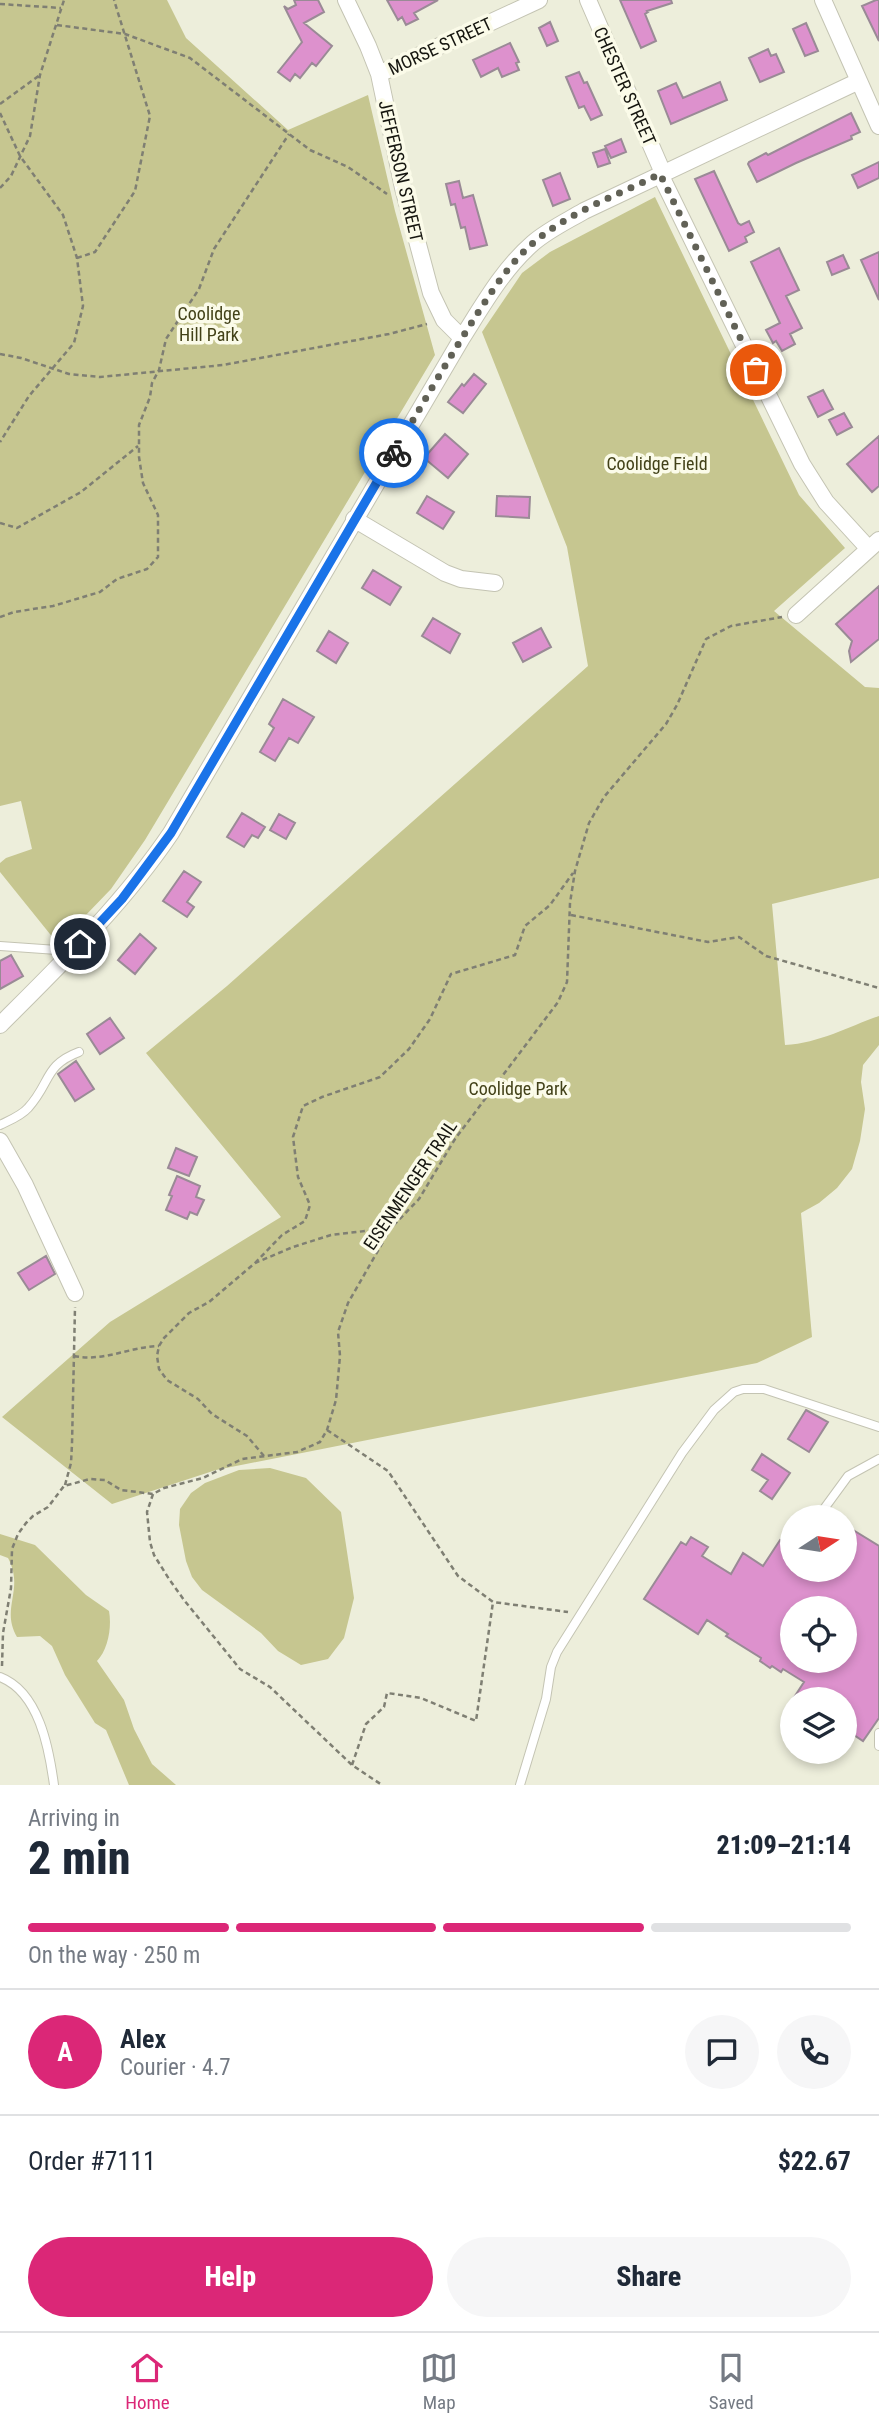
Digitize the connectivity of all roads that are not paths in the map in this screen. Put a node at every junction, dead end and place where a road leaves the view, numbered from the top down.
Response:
1 (346, 0) edge
2 (539, 0) edge
3 (587, 0) edge
4 (823, 0) edge
5 (379, 74) junction
6 (859, 81) junction
7 (879, 126) edge
8 (662, 173) junction
9 (462, 338) junction
10 (354, 519) junction
11 (874, 545) edge
12 (495, 583) dead end
13 (796, 615) road end
14 (0, 946) edge
15 (69, 955) junction
16 (0, 1025) edge
17 (79, 1052) dead end
18 (0, 1125) edge
19 (0, 1141) edge
20 (75, 1293) road end
21 (879, 1427) edge
22 (879, 1459) edge
23 (827, 1505) edge
24 (0, 1677) edge
25 (879, 1733) edge
26 (879, 1746) edge
27 (54, 1785) edge
28 (520, 1785) edge

1 - 5 street, JEFFERSON STREET
2 - 5 street, MORSE STREET
3 - 8 street, CHESTER STREET
4 - 6 street
5 - 9 street, JEFFERSON STREET
6 - 7 street
6 - 8 street
8 - 9 street
8 - 11 street, CHESTER STREET
9 - 10 street
10 - 12 street
10 - 15 street
11 - 13 street
14 - 15 lane
15 - 16 street
17 - 18 lane
19 - 20 street
21 - 28 lane
22 - 23 lane
24 - 27 lane
25 - 26 lane

